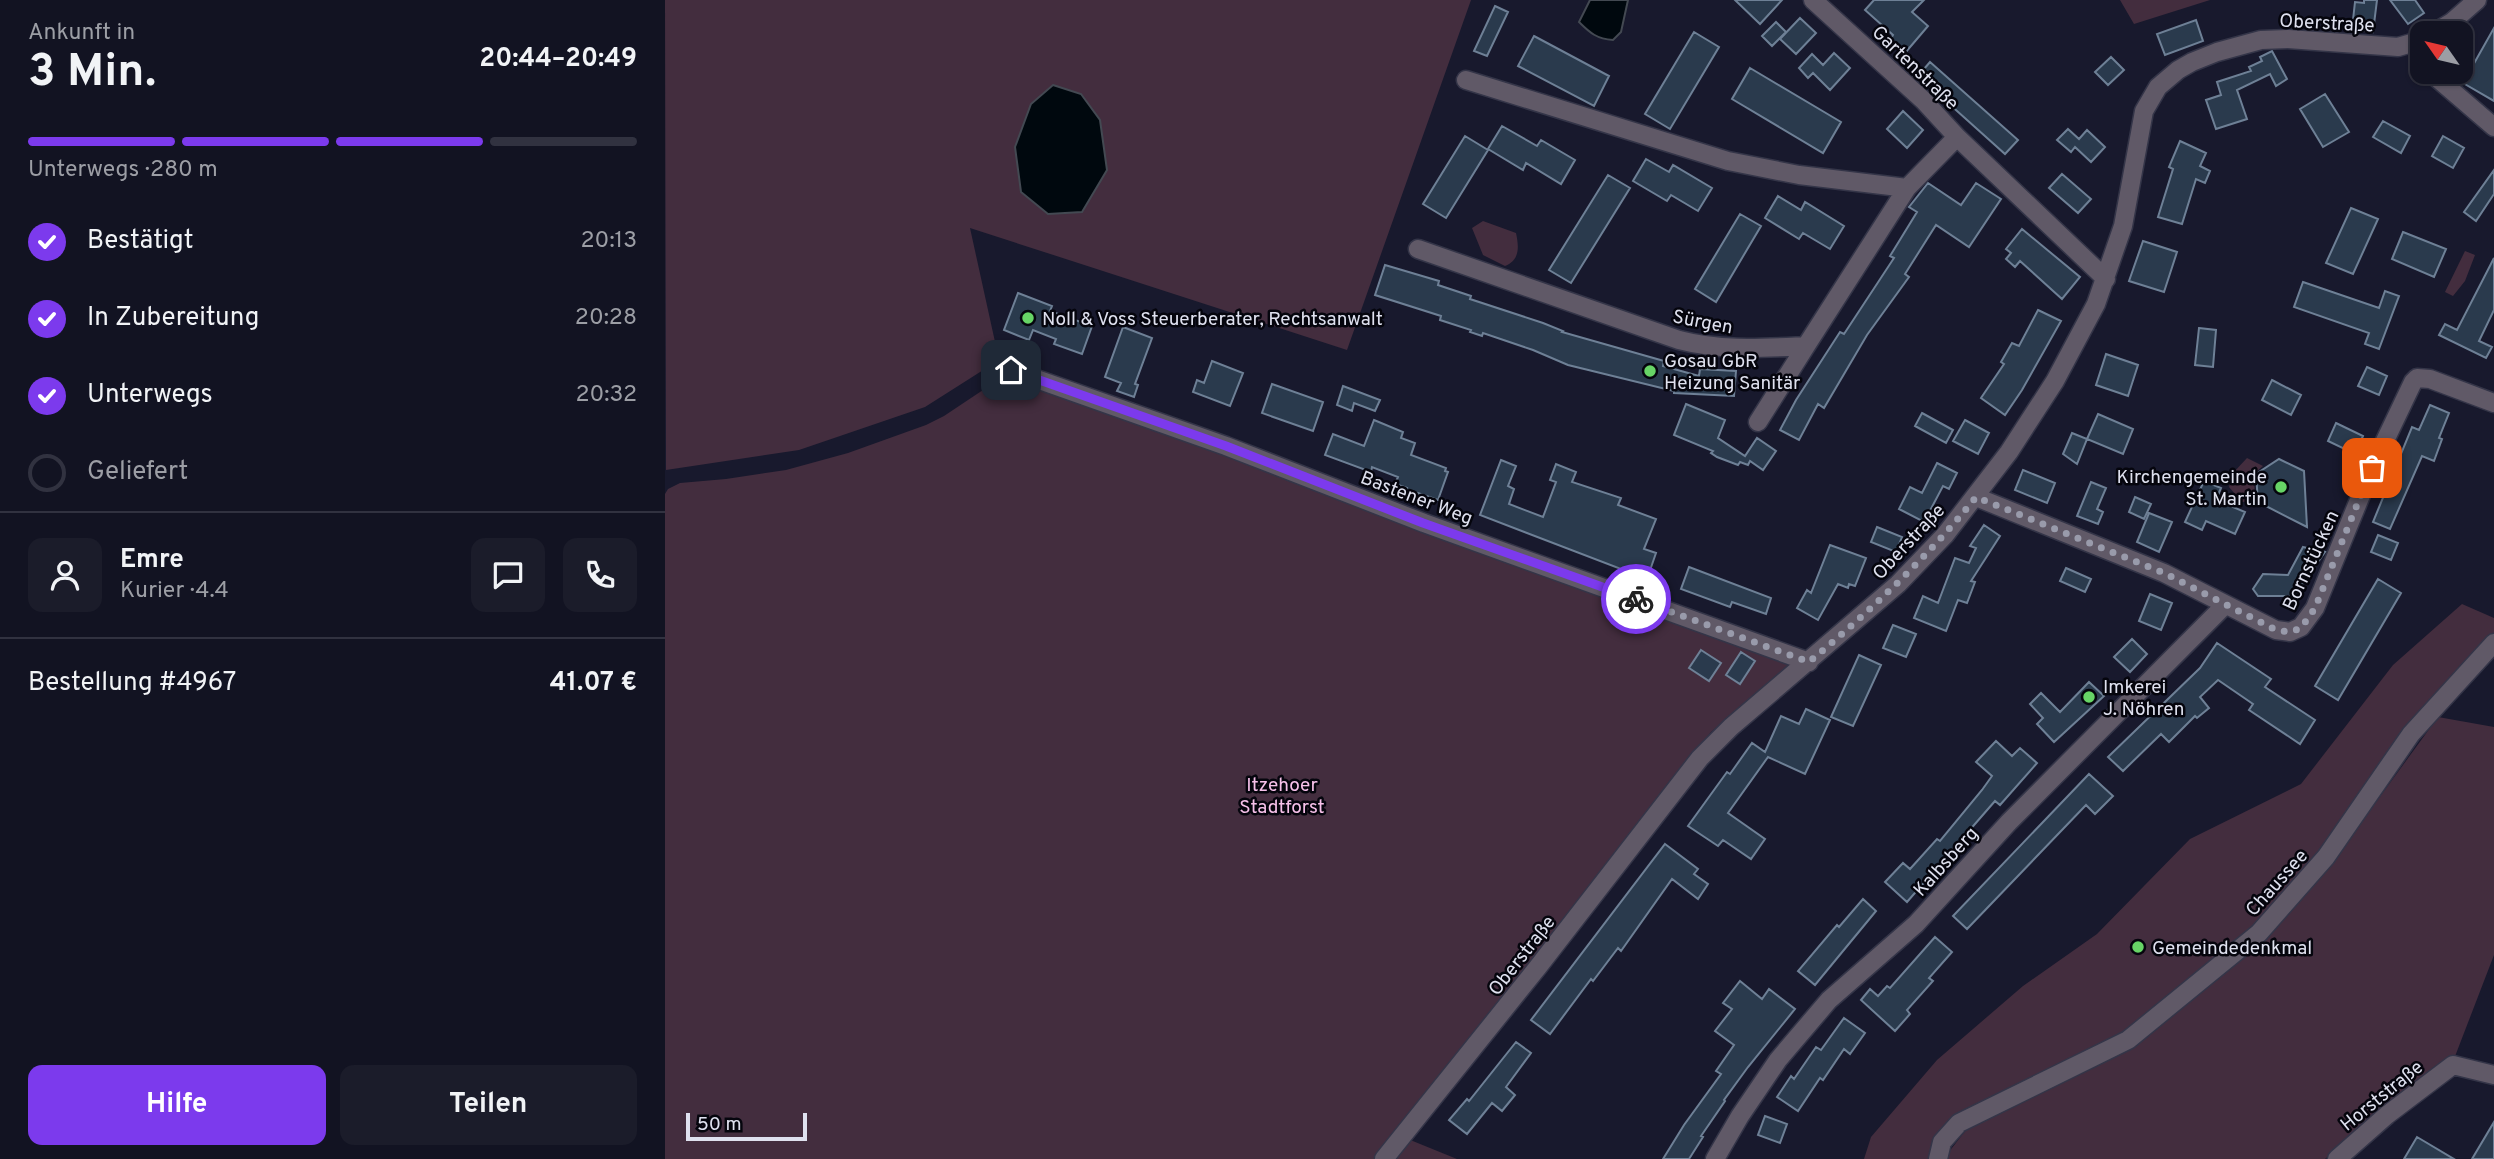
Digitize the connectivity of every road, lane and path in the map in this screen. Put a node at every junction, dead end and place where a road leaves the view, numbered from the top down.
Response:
1 (1813, 0) edge
2 (2477, 0) edge
3 (2453, 21) edge
4 (2410, 44) edge
5 (1466, 79) dead end
6 (2444, 84) edge
7 (2494, 127) edge
8 (1957, 137) junction
9 (1907, 188) junction
10 (1418, 249) dead end
11 (2106, 278) junction
12 (1805, 346) junction
13 (1011, 370) dead end
14 (2494, 403) edge
15 (1758, 422) dead end
16 (1976, 497) junction
17 (2225, 605) junction
18 (2494, 643) edge
19 (1809, 662) junction
20 (2494, 1075) edge
21 (1384, 1159) edge
22 (1715, 1159) edge
23 (1938, 1159) edge
24 (2337, 1159) edge

1 - 8 street, Gartenstraße
2 - 3 street
4 - 11 street, Oberstraße
5 - 9 street
6 - 7 street
8 - 9 street
8 - 11 street
9 - 12 street
10 - 12 street, Sürgen
11 - 16 street, Oberstraße
12 - 15 street
13 - 19 street, Bastener Weg
14 - 17 street, Bornstücken
16 - 17 street, Bornstücken
16 - 19 street, Oberstraße
17 - 22 street, Kalbsberg
18 - 23 street, Chaussee
19 - 21 street, Oberstraße
20 - 24 street, Horststraße

